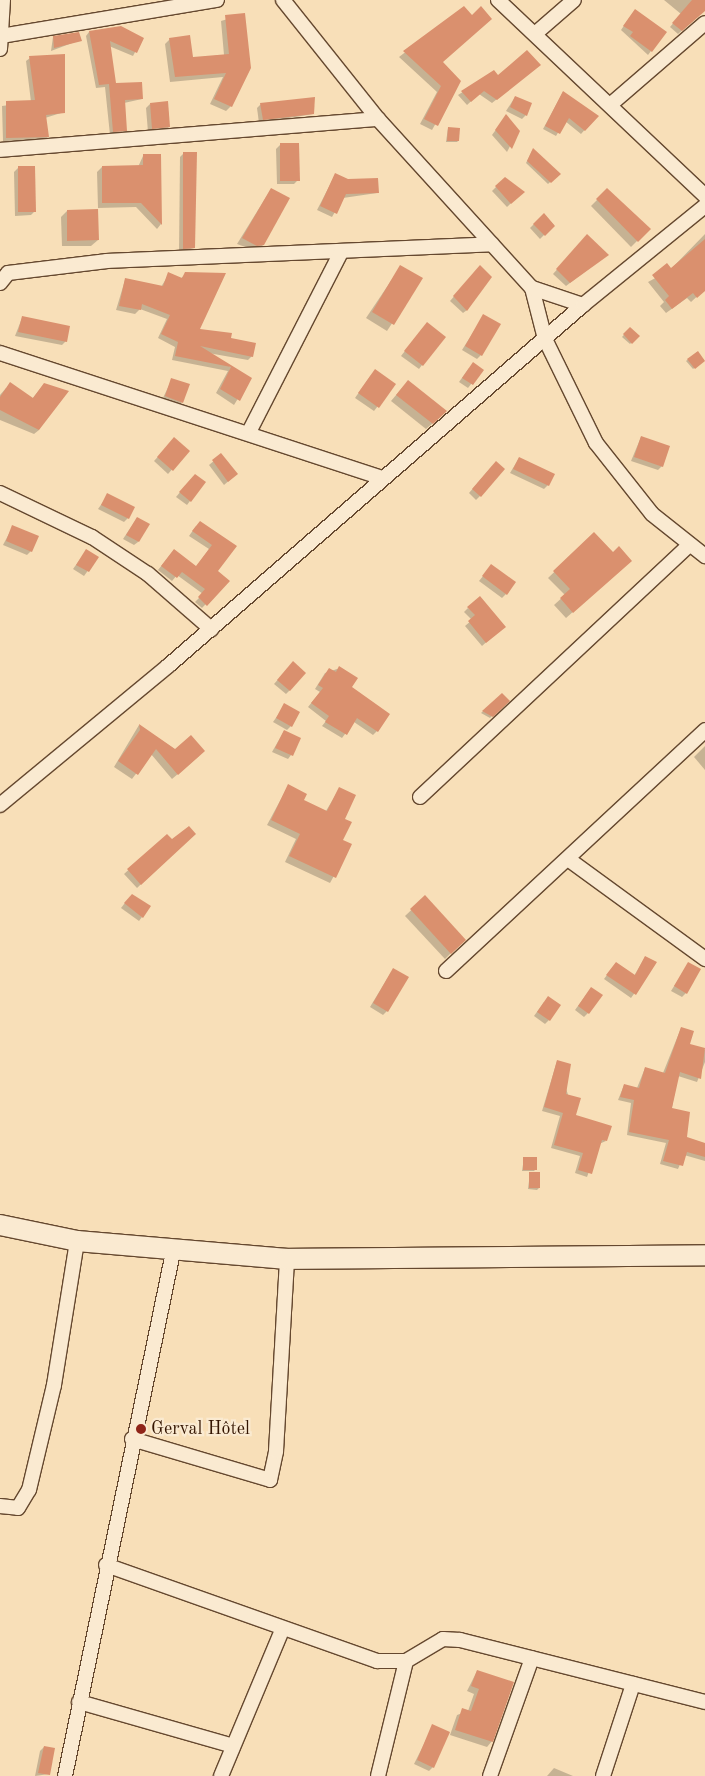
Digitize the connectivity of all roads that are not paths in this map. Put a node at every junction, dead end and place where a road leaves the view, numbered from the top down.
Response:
1 (3, 0) edge
2 (217, 0) edge
3 (283, 0) edge
4 (498, 0) edge
5 (574, 0) edge
6 (705, 23) edge
7 (536, 33) junction
8 (1, 42) edge
9 (610, 105) junction
10 (378, 119) junction
11 (0, 150) edge
12 (705, 196) edge
13 (705, 206) edge
14 (492, 244) junction
15 (340, 254) junction
16 (3, 275) edge
17 (532, 288) junction
18 (583, 305) junction
19 (545, 338) junction
20 (0, 353) edge
21 (249, 432) junction
22 (382, 478) junction
23 (0, 493) edge
24 (688, 546) junction
25 (705, 556) edge
26 (211, 629) junction
27 (705, 730) edge
28 (420, 797) dead end
29 (0, 806) edge
30 (568, 859) junction
31 (705, 959) edge
32 (446, 971) dead end
33 (0, 1225) edge
34 (77, 1241) junction
35 (173, 1252) junction
36 (705, 1255) edge
37 (287, 1259) junction
38 (132, 1439) junction
39 (0, 1506) edge
40 (106, 1565) junction
41 (283, 1628) junction
42 (532, 1658) junction
43 (406, 1661) junction
44 (633, 1684) junction
45 (80, 1702) junction
46 (705, 1702) edge
47 (233, 1746) junction
48 (66, 1776) edge
49 (221, 1776) edge
50 (378, 1776) edge
51 (490, 1776) edge
52 (603, 1776) edge

1 - 8 street
2 - 8 street
3 - 10 street
4 - 7 street
5 - 7 street
6 - 9 street
7 - 9 street
9 - 12 street
10 - 11 street
10 - 14 street
13 - 18 street
14 - 15 street
14 - 17 street
15 - 16 street
15 - 21 street
17 - 18 street
17 - 19 street
18 - 19 street
19 - 22 street
19 - 24 street
20 - 21 street
21 - 22 street
22 - 26 street
23 - 26 street
24 - 25 street
24 - 28 street
26 - 29 street
27 - 30 street
30 - 31 street
30 - 32 street
33 - 34 street
34 - 35 street
34 - 39 street
35 - 37 street
35 - 38 street
36 - 37 street
37 - 38 street
38 - 40 street
40 - 41 street
40 - 45 street
41 - 43 street
41 - 47 street
42 - 43 street
42 - 44 street
42 - 51 street
43 - 50 street
44 - 46 street
44 - 52 street
45 - 47 street
45 - 48 street
47 - 49 street

